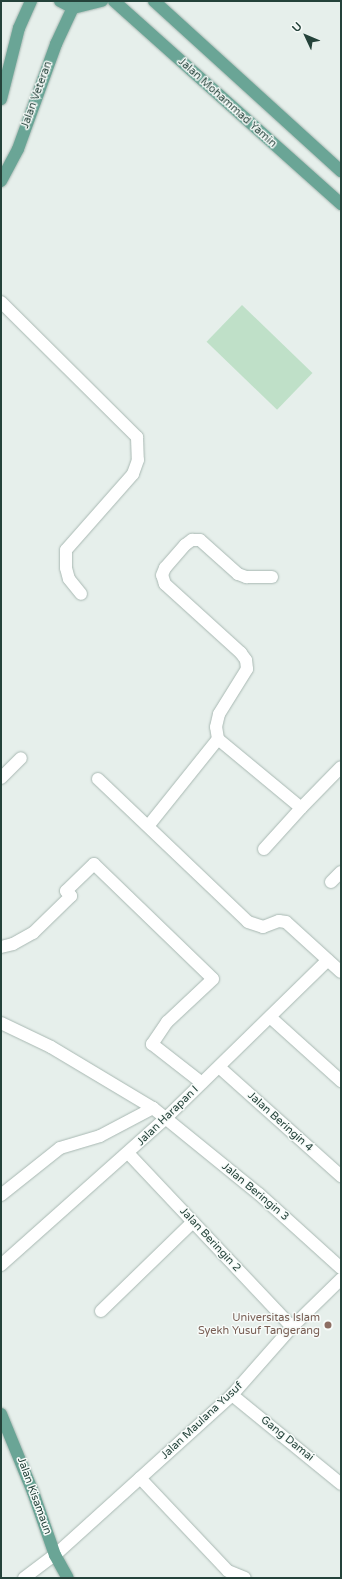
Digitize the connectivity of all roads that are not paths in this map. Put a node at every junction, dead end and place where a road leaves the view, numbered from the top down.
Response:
1 (31, 1) edge
2 (60, 1) edge
3 (102, 1) edge
4 (114, 1) edge
5 (154, 1) edge
6 (73, 8) junction
7 (1, 98) edge
8 (341, 171) edge
9 (1, 181) edge
10 (341, 204) edge
11 (1, 302) edge
12 (272, 576) dead end
13 (81, 594) dead end
14 (218, 739) junction
15 (21, 758) dead end
16 (341, 767) edge
17 (1, 778) edge
18 (98, 779) dead end
19 (301, 808) junction
20 (149, 825) junction
21 (264, 849) dead end
22 (341, 872) edge
23 (331, 882) dead end
24 (1, 947) edge
25 (328, 960) junction
26 (341, 972) edge
27 (270, 1016) junction
28 (1, 1023) edge
29 (219, 1067) junction
30 (341, 1081) edge
31 (202, 1083) junction
32 (153, 1108) junction
33 (166, 1118) junction
34 (128, 1154) junction
35 (341, 1176) edge
36 (1, 1195) edge
37 (193, 1222) junction
38 (1, 1266) edge
39 (341, 1268) edge
40 (341, 1279) edge
41 (102, 1311) dead end
42 (292, 1327) junction
43 (232, 1395) junction
44 (1, 1414) edge
45 (140, 1478) junction
46 (341, 1484) edge
47 (55, 1555) junction
48 (24, 1578) edge
49 (68, 1578) edge
50 (245, 1578) edge

1 - 7 main road
2 - 6 main road
3 - 6 main road
4 - 10 main road, Jalan Mohammad Yamin
5 - 8 main road
6 - 9 main road, Jalan Veteran
11 - 13 street
12 - 14 street
14 - 19 street
14 - 20 street
15 - 17 street
16 - 19 street
18 - 20 street
19 - 21 street
20 - 25 street
22 - 23 street
24 - 31 street
25 - 26 street
25 - 27 street, Jalan Harapan I
27 - 29 street, Jalan Harapan I
27 - 30 street
28 - 32 street, Jalan Beringin 3
29 - 31 street, Jalan Harapan I
29 - 35 street, Jalan Beringin 4
31 - 33 street, Jalan Harapan I
32 - 33 street, Jalan Beringin 3
32 - 36 street
33 - 34 street, Jalan Harapan I
33 - 39 street, Jalan Beringin 3
34 - 37 street, Jalan Beringin 2
34 - 38 street, Jalan Harapan I
37 - 41 street
37 - 42 street, Jalan Beringin 2
40 - 42 street, Jalan Maulana Yusuf
42 - 43 street, Jalan Maulana Yusuf
43 - 45 street, Jalan Maulana Yusuf
43 - 46 street, Gang Damai
44 - 47 main road, Jalan Kisamaun
45 - 47 street, Jalan Maulana Yusuf
45 - 50 street
47 - 48 street, Jalan Maulana Yusuf
47 - 49 main road, Jalan Kisamaun

